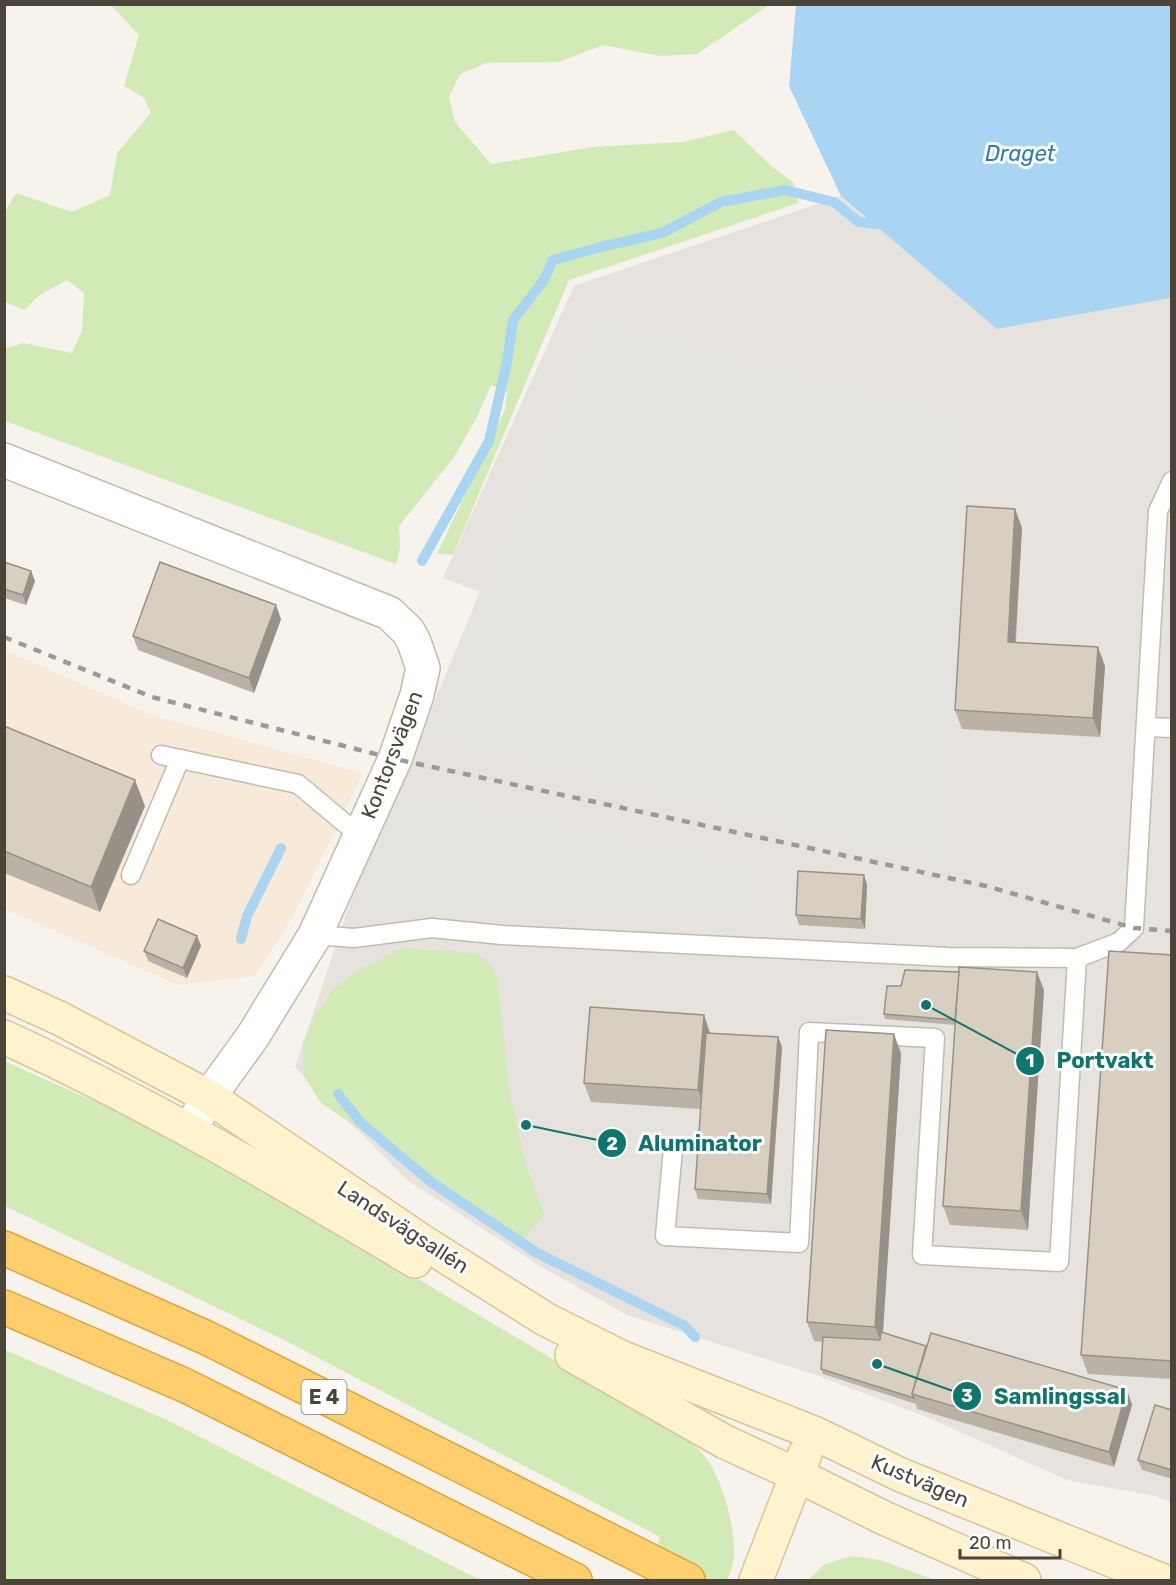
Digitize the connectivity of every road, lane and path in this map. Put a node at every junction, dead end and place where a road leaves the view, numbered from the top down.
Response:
1 (4, 460) edge
2 (1172, 481) edge
3 (1147, 727) junction
4 (1172, 728) edge
5 (161, 755) dead end
6 (180, 759) junction
7 (360, 836) junction
8 (131, 876) dead end
9 (315, 935) junction
10 (1077, 958) junction
11 (4, 993) edge
12 (4, 1037) edge
13 (209, 1097) junction
14 (189, 1130) junction
15 (673, 1149) dead end
16 (4, 1248) edge
17 (4, 1307) edge
18 (814, 1433) junction
19 (797, 1475) junction
20 (575, 1581) edge
21 (688, 1581) edge
22 (756, 1581) edge
23 (1024, 1581) edge
24 (1161, 1581) edge

1 - 7 street, Kontorsvägen
2 - 3 lane
3 - 4 lane
3 - 10 lane
5 - 6 lane
6 - 7 lane
6 - 8 lane
7 - 9 street, Kontorsvägen
9 - 10 lane
9 - 13 street, Kontorsvägen
10 - 15 lane
11 - 13 main road, Landsvägsallén
12 - 14 main road, Landsvägsallén
13 - 14 street, Kontorsvägen
13 - 18 main road, Landsvägsallén
14 - 19 main road, Landsvägsallén
16 - 21 highway, E 4
17 - 20 highway, E 4
18 - 19 main road
18 - 24 main road, Kustvägen
19 - 22 main road
19 - 23 main road

